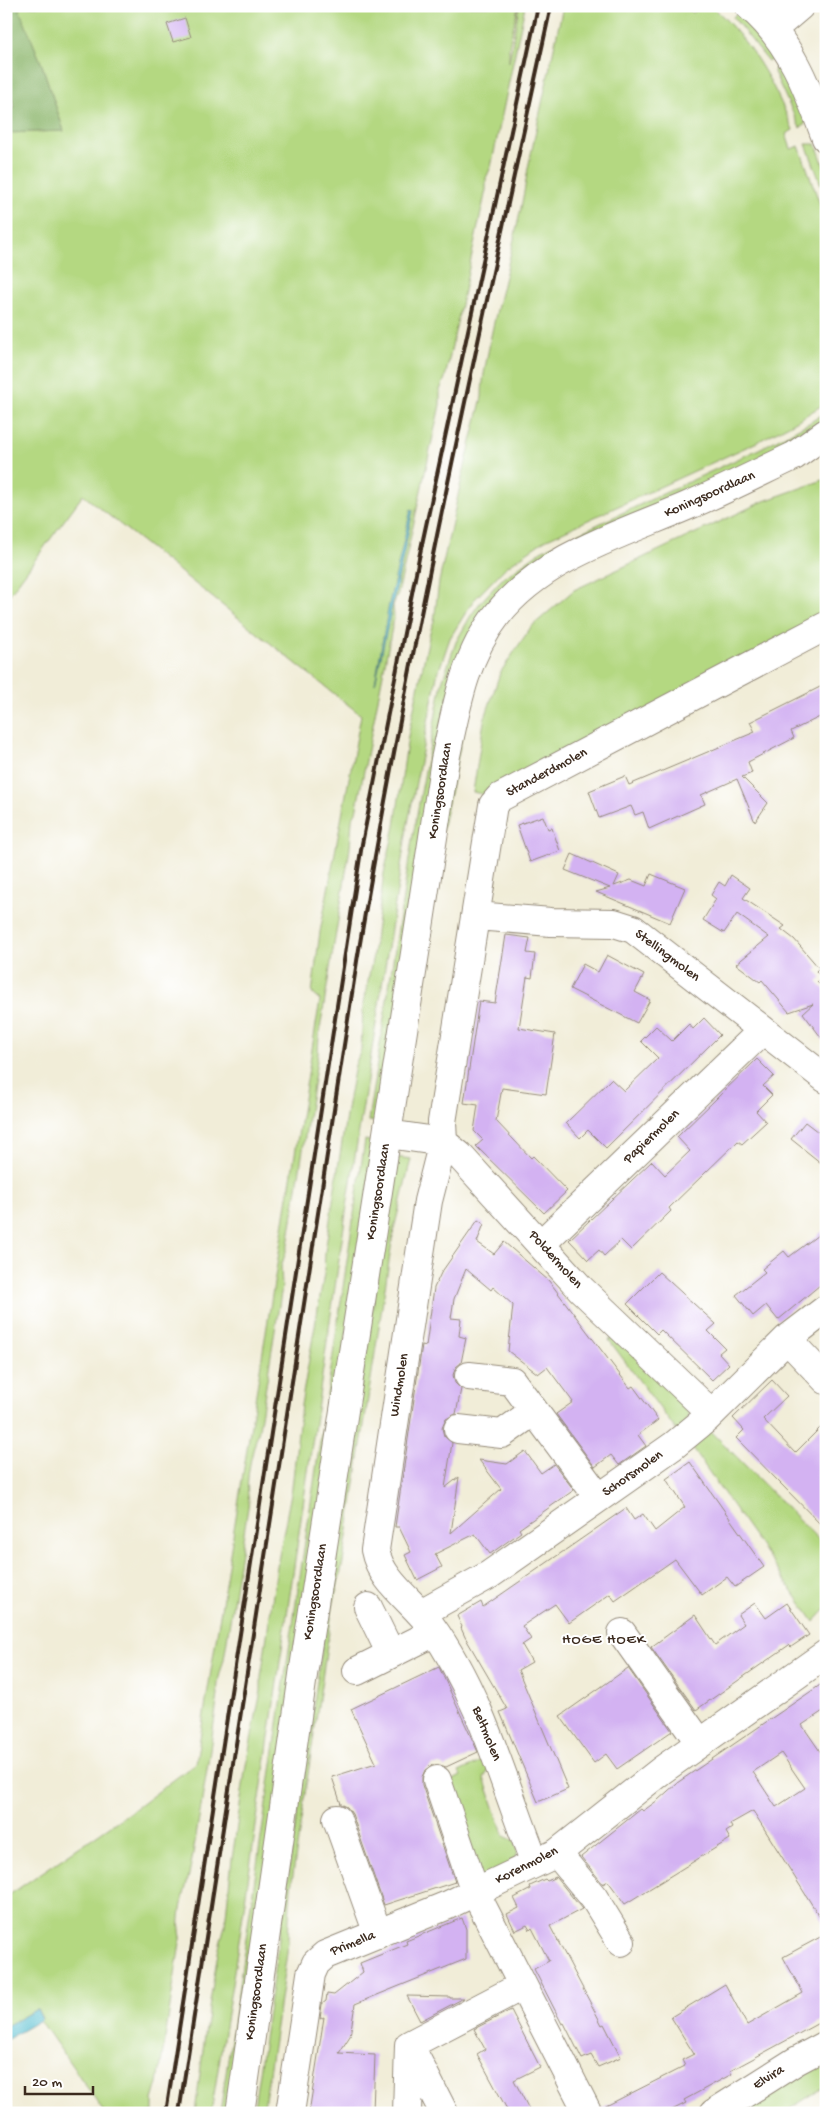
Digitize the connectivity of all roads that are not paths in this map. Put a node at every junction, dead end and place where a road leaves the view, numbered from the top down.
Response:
1 (749, 6) edge
2 (800, 6) edge
3 (773, 28) junction
4 (826, 138) edge
5 (826, 433) edge
6 (826, 453) edge
7 (794, 456) junction
8 (826, 626) edge
9 (476, 916) junction
10 (764, 1030) junction
11 (826, 1079) edge
12 (388, 1134) junction
13 (443, 1142) junction
14 (541, 1244) junction
15 (826, 1309) edge
16 (787, 1339) junction
17 (469, 1376) dead end
18 (826, 1380) edge
19 (534, 1411) junction
20 (708, 1416) junction
21 (458, 1429) dead end
22 (599, 1498) junction
23 (368, 1607) dead end
24 (428, 1622) junction
25 (622, 1633) dead end
26 (391, 1654) junction
27 (826, 1654) edge
28 (357, 1671) dead end
29 (700, 1743) junction
30 (437, 1780) dead end
31 (337, 1819) dead end
32 (546, 1858) junction
33 (475, 1892) junction
34 (378, 1934) junction
35 (621, 1942) dead end
36 (522, 1986) junction
37 (409, 2045) junction
38 (826, 2045) edge
39 (240, 2113) edge
40 (290, 2113) edge
41 (407, 2113) edge
42 (444, 2113) edge
43 (588, 2113) edge
44 (714, 2113) edge

1 - 3 street
2 - 3 street
3 - 4 street
5 - 7 street, Koningsoordlaan
6 - 7 street, Koningsoordlaan
7 - 12 street, Koningsoordlaan
8 - 9 street, Standerdmolen
9 - 10 street, Stellingmolen
9 - 13 street, Standerdmolen
10 - 11 street, Stellingmolen
10 - 14 street, Papiermolen
12 - 13 street
12 - 39 street, Koningsoordlaan
13 - 14 street, Poldermolen
13 - 24 street, Windmolen
14 - 20 street, Poldermolen
15 - 16 street, Schorsmolen
16 - 18 street
16 - 20 street, Schorsmolen
17 - 19 street
19 - 21 street
19 - 22 street
20 - 22 street, Schorsmolen
22 - 24 street, Schorsmolen
23 - 26 street
24 - 26 street, Schorsmolen
24 - 32 street, Beltmolen
25 - 29 street
26 - 28 street, Schorsmolen
27 - 29 street, Korenmolen
29 - 32 street, Korenmolen
30 - 33 street
31 - 34 street
32 - 33 street, Korenmolen
32 - 35 street, Beltmolen
33 - 34 street, Primella
33 - 36 street
34 - 40 street, Primella
36 - 37 street
36 - 43 street
37 - 41 street
37 - 42 street
38 - 44 street, Elvira

